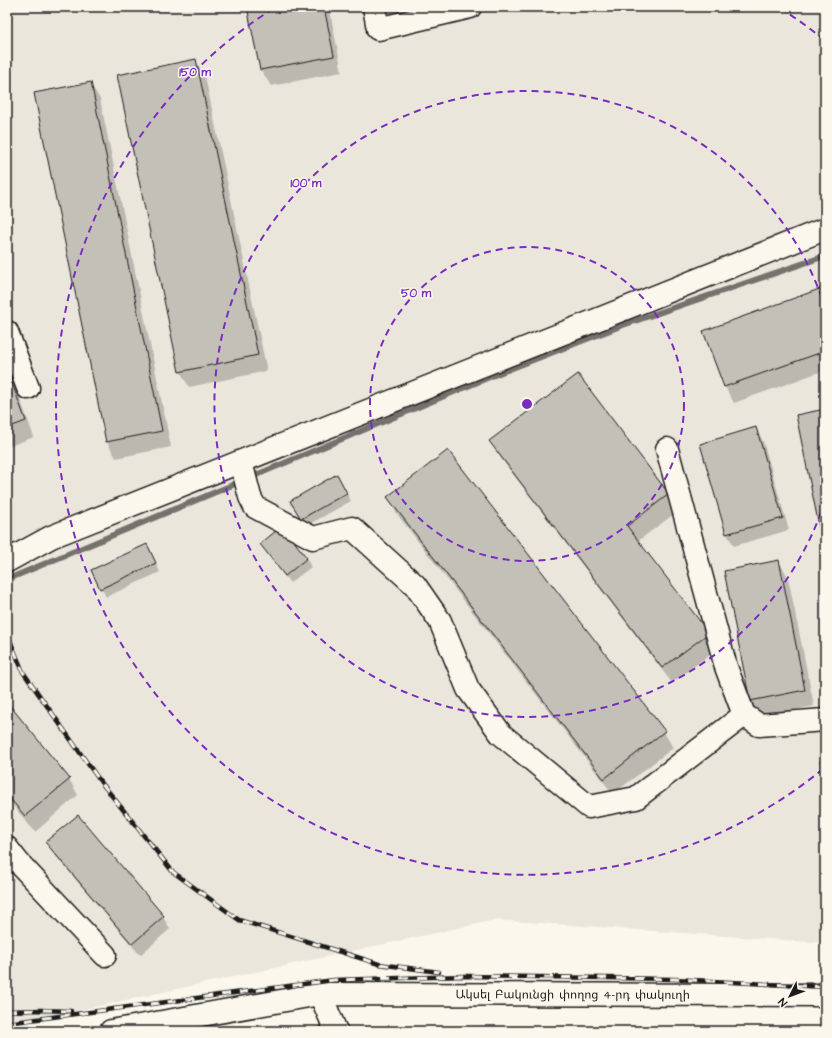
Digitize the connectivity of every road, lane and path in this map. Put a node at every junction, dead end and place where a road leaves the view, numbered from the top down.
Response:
1 (374, 7) edge
2 (470, 7) edge
3 (825, 229) edge
4 (7, 332) edge
5 (28, 388) dead end
6 (667, 449) dead end
7 (242, 467) junction
8 (7, 561) edge
9 (744, 715) junction
10 (825, 720) edge
11 (7, 848) edge
12 (105, 955) dead end
13 (320, 994) junction
14 (825, 995) edge
15 (111, 1031) edge
16 (336, 1031) edge

1 - 2 street
3 - 7 street
4 - 5 street
6 - 9 street
7 - 8 street
7 - 9 street
9 - 10 street
11 - 12 street
13 - 14 street, Ակսել Բակունցի փողոց 4-րդ փակուղի
13 - 15 street, Ակսել Բակունցի փողոց 4-րդ փակուղի
13 - 16 street

